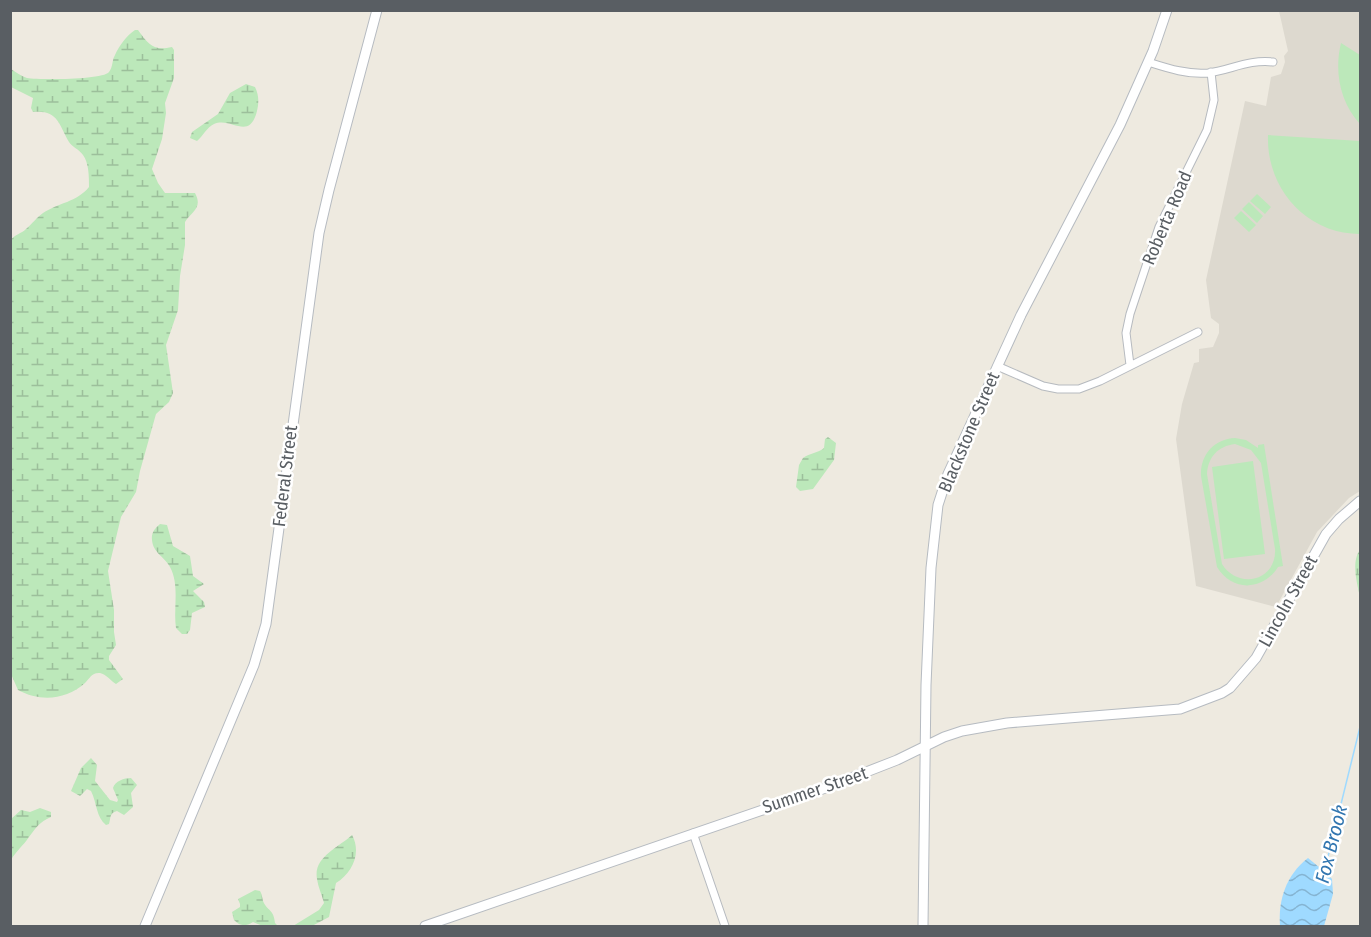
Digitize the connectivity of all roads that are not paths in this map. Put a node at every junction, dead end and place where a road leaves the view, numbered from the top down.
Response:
1 (377, 10) edge
2 (1167, 10) edge
3 (1148, 62) junction
4 (1272, 62) dead end
5 (1211, 72) junction
6 (1198, 332) dead end
7 (1130, 365) junction
8 (997, 366) junction
9 (1360, 501) edge
10 (1213, 696) joint
11 (924, 747) junction
12 (693, 833) junction
13 (145, 927) edge
14 (425, 927) edge
15 (725, 927) edge
16 (924, 927) edge

1 - 13 main road, Federal Street
2 - 3 main road, Blackstone Street
3 - 5 street
3 - 8 main road, Blackstone Street
4 - 5 street
5 - 7 street, Roberta Road
6 - 7 street
7 - 8 street
8 - 11 main road, Blackstone Street
9 - 10 main road, Lincoln Street
10 - 11 main road, Summer Street
11 - 12 main road, Summer Street
11 - 16 main road, Blackstone Street
12 - 14 main road, Summer Street
12 - 15 street

